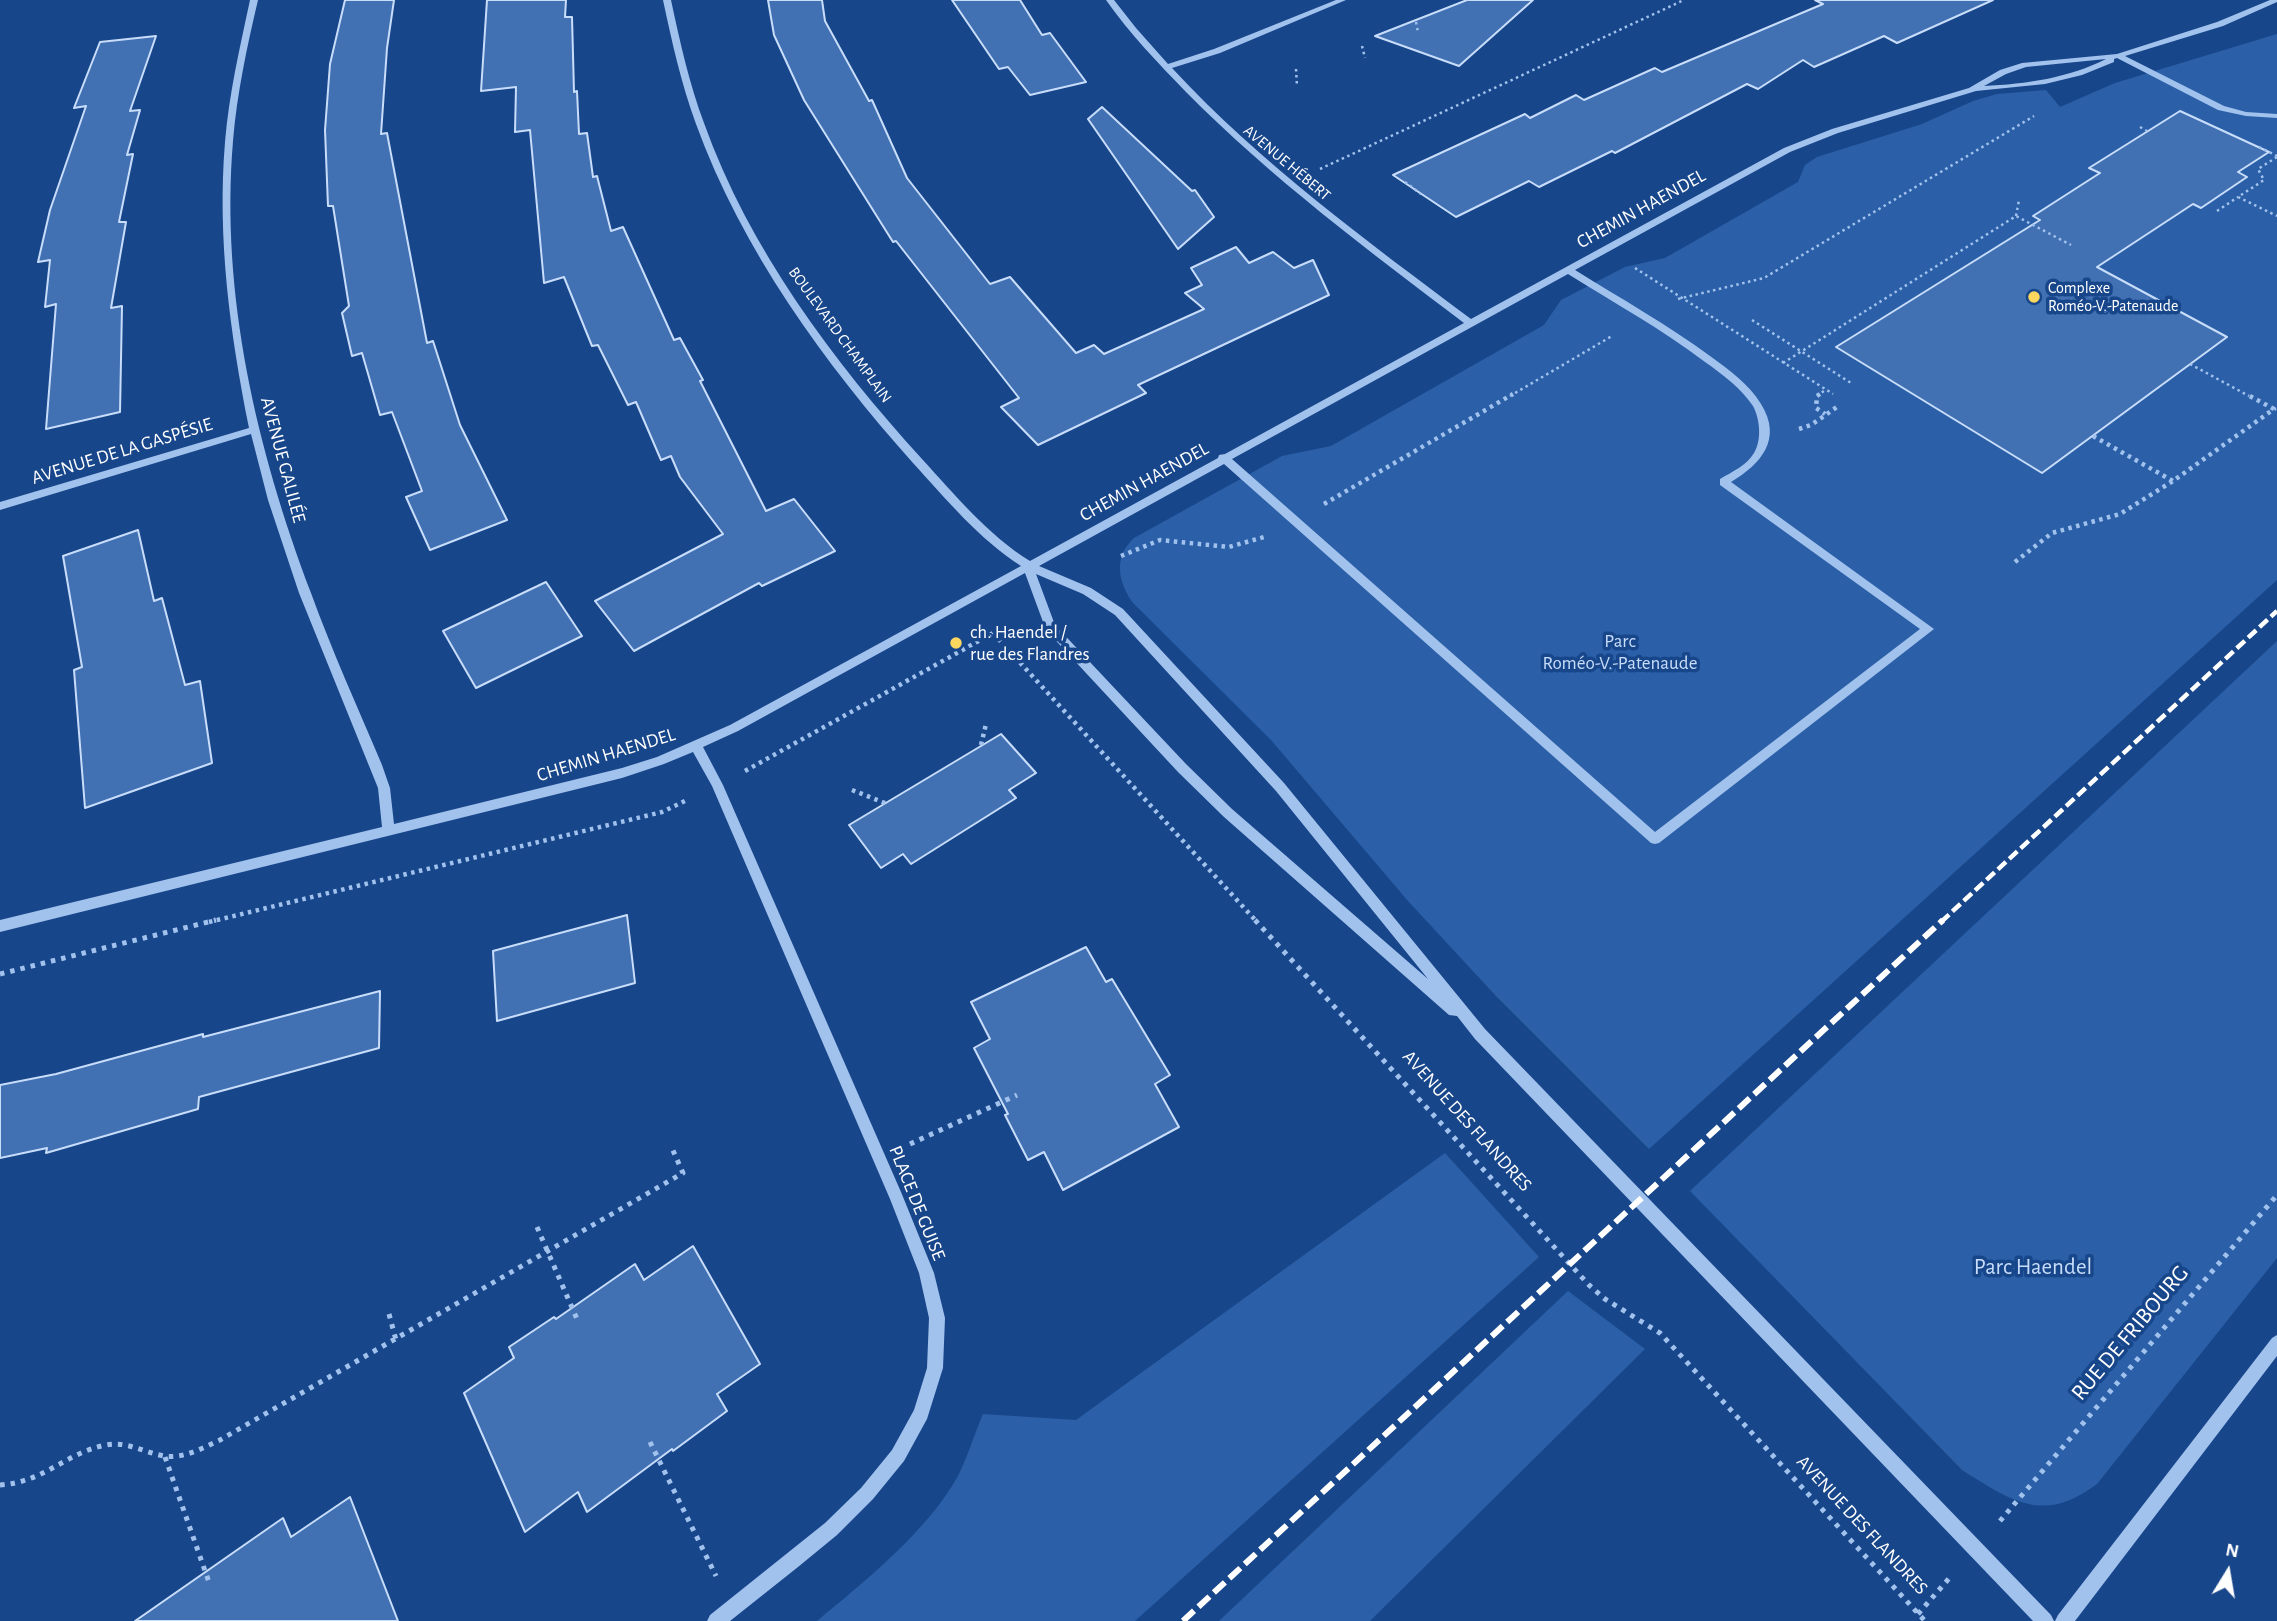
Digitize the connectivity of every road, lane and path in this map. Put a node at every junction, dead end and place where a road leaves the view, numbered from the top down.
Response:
1 (254, 0) edge
2 (667, 0) edge
3 (1110, 0) edge
4 (1342, 0) edge
5 (1684, 0) edge
6 (2276, 0) edge
7 (1416, 22) dead end
8 (1418, 32) dead end
9 (1362, 46) dead end
10 (2118, 56) junction
11 (1365, 58) dead end
12 (1167, 67) junction
13 (1296, 69) dead end
14 (1297, 86) dead end
15 (1972, 90) junction
16 (2038, 114) dead end
17 (2277, 116) edge
18 (2140, 127) dead end
19 (2147, 131) dead end
20 (2277, 157) edge
21 (1318, 169) dead end
22 (1405, 182) dead end
23 (1421, 194) dead end
24 (2238, 197) junction
25 (2019, 200) dead end
26 (2217, 211) dead end
27 (2016, 216) junction
28 (2277, 216) edge
29 (2071, 245) dead end
30 (1629, 263) dead end
31 (1567, 269) junction
32 (1682, 298) junction
33 (1670, 303) dead end
34 (1752, 320) dead end
35 (1469, 322) junction
36 (1618, 333) dead end
37 (1800, 352) junction
38 (1783, 363) junction
39 (2190, 364) dead end
40 (1851, 383) dead end
41 (1825, 390) junction
42 (1833, 394) dead end
43 (1837, 407) dead end
44 (253, 430) junction
45 (2092, 436) dead end
46 (1223, 457) junction
47 (2173, 481) junction
48 (0, 506) edge
49 (1314, 510) dead end
50 (1266, 536) dead end
51 (1116, 558) dead end
52 (2015, 562) dead end
53 (1028, 566) junction
54 (986, 724) dead end
55 (981, 745) dead end
56 (696, 746) junction
57 (760, 763) dead end
58 (852, 790) dead end
59 (884, 803) dead end
60 (662, 812) dead end
61 (389, 831) junction
62 (0, 926) edge
63 (0, 974) edge
64 (1480, 1034) junction
65 (1017, 1095) dead end
66 (671, 1146) dead end
67 (879, 1159) junction
68 (2277, 1195) edge
69 (537, 1227) dead end
70 (549, 1251) junction
71 (389, 1314) dead end
72 (577, 1319) dead end
73 (397, 1340) junction
74 (2277, 1343) edge
75 (650, 1442) dead end
76 (165, 1456) junction
77 (0, 1485) edge
78 (2018, 1501) dead end
79 (210, 1585) dead end
80 (1940, 1589) dead end
81 (732, 1609) junction
82 (1918, 1614) junction
83 (716, 1621) edge
84 (1924, 1621) edge
85 (2045, 1621) edge
86 (2064, 1621) edge

1 - 44 street, AVENUE GALILÉE
2 - 53 street, BOULEVARD CHAMPLAIN
3 - 12 street, AVENUE HÉBERT
4 - 12 street
5 - 21 path
6 - 10 street, CHEMIN HAENDEL
7 - 8 path
9 - 11 path
10 - 15 street
10 - 15 street, CHEMIN HAENDEL
10 - 17 street
12 - 35 street, AVENUE HÉBERT
13 - 14 path
15 - 31 street, CHEMIN HAENDEL
16 - 32 path
18 - 19 path
20 - 24 path
22 - 23 path
24 - 26 path
24 - 28 path
25 - 27 path
27 - 29 path
27 - 37 path
30 - 32 path
31 - 35 street, CHEMIN HAENDEL
31 - 46 street
32 - 33 path
32 - 38 path
34 - 37 path
35 - 46 street, CHEMIN HAENDEL
36 - 49 path
37 - 38 path
37 - 40 path
38 - 41 path
39 - 47 path
41 - 42 path
41 - 43 path
44 - 48 street, AVENUE DE LA GASPÉSIE
44 - 61 street, AVENUE GALILÉE
45 - 47 path
46 - 53 street, CHEMIN HAENDEL
47 - 52 path
50 - 51 path
53 - 56 street, CHEMIN HAENDEL
53 - 64 street
53 - 64 street
54 - 55 path
56 - 61 street, CHEMIN HAENDEL
56 - 67 street, PLACE DE GUISE
57 - 82 path, AVENUE DES FLANDRES
58 - 59 path
60 - 63 path
61 - 62 street, CHEMIN HAENDEL
64 - 85 street
65 - 67 path
66 - 70 path
67 - 81 street, PLACE DE GUISE
68 - 78 path, RUE DE FRIBOURG
69 - 70 path
70 - 72 path
70 - 73 path
71 - 73 path
73 - 76 path
74 - 86 street
75 - 81 path
76 - 77 path
76 - 79 path
80 - 82 path
81 - 83 street, PLACE DE GUISE
82 - 84 path, AVENUE DES FLANDRES

